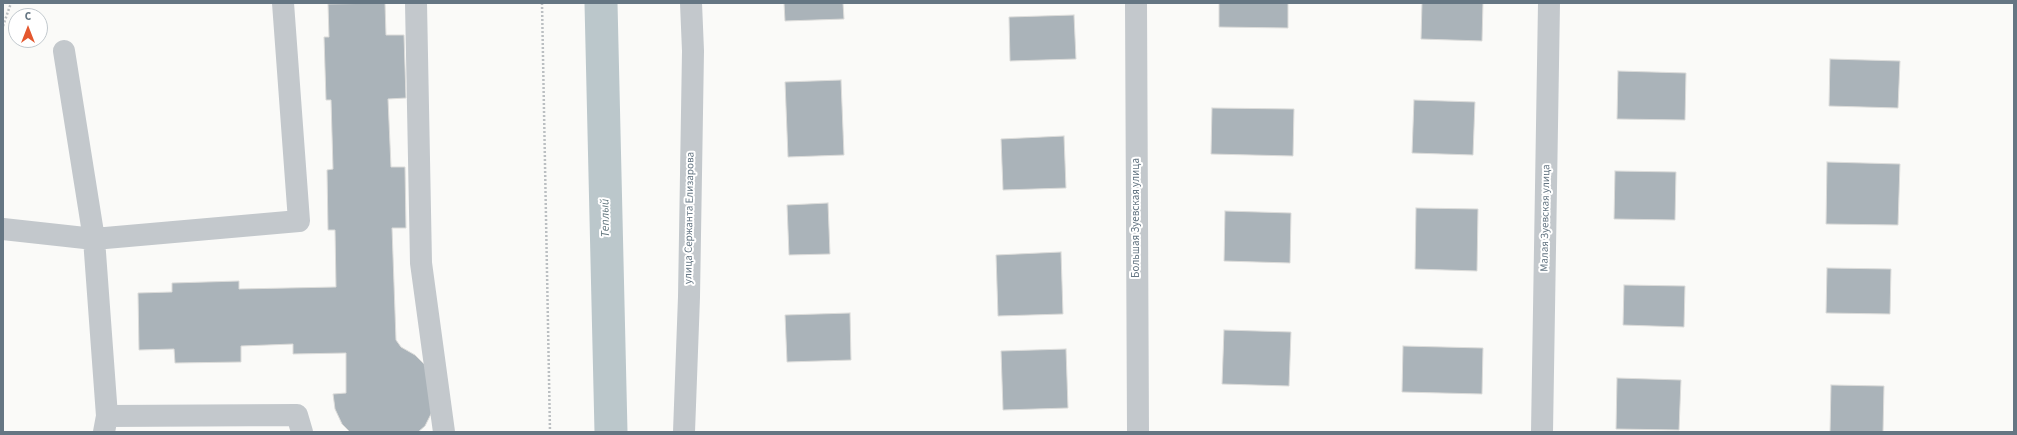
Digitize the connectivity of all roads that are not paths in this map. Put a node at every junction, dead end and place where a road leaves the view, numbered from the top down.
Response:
1 (283, 3) edge
2 (416, 3) edge
3 (691, 3) edge
4 (1136, 3) edge
5 (1550, 3) edge
6 (64, 51) dead end
7 (3, 229) edge
8 (94, 239) junction
9 (106, 424) edge
10 (302, 432) edge
11 (444, 432) edge
12 (684, 432) edge
13 (1138, 432) edge
14 (1542, 432) edge

1 - 8 street
2 - 11 street
3 - 12 street, улица Сержанта Елизарова
4 - 13 street, Большая Зуевская улица
5 - 14 street, Малая Зуевская улица
6 - 8 street
7 - 8 street
8 - 9 street
9 - 10 street

